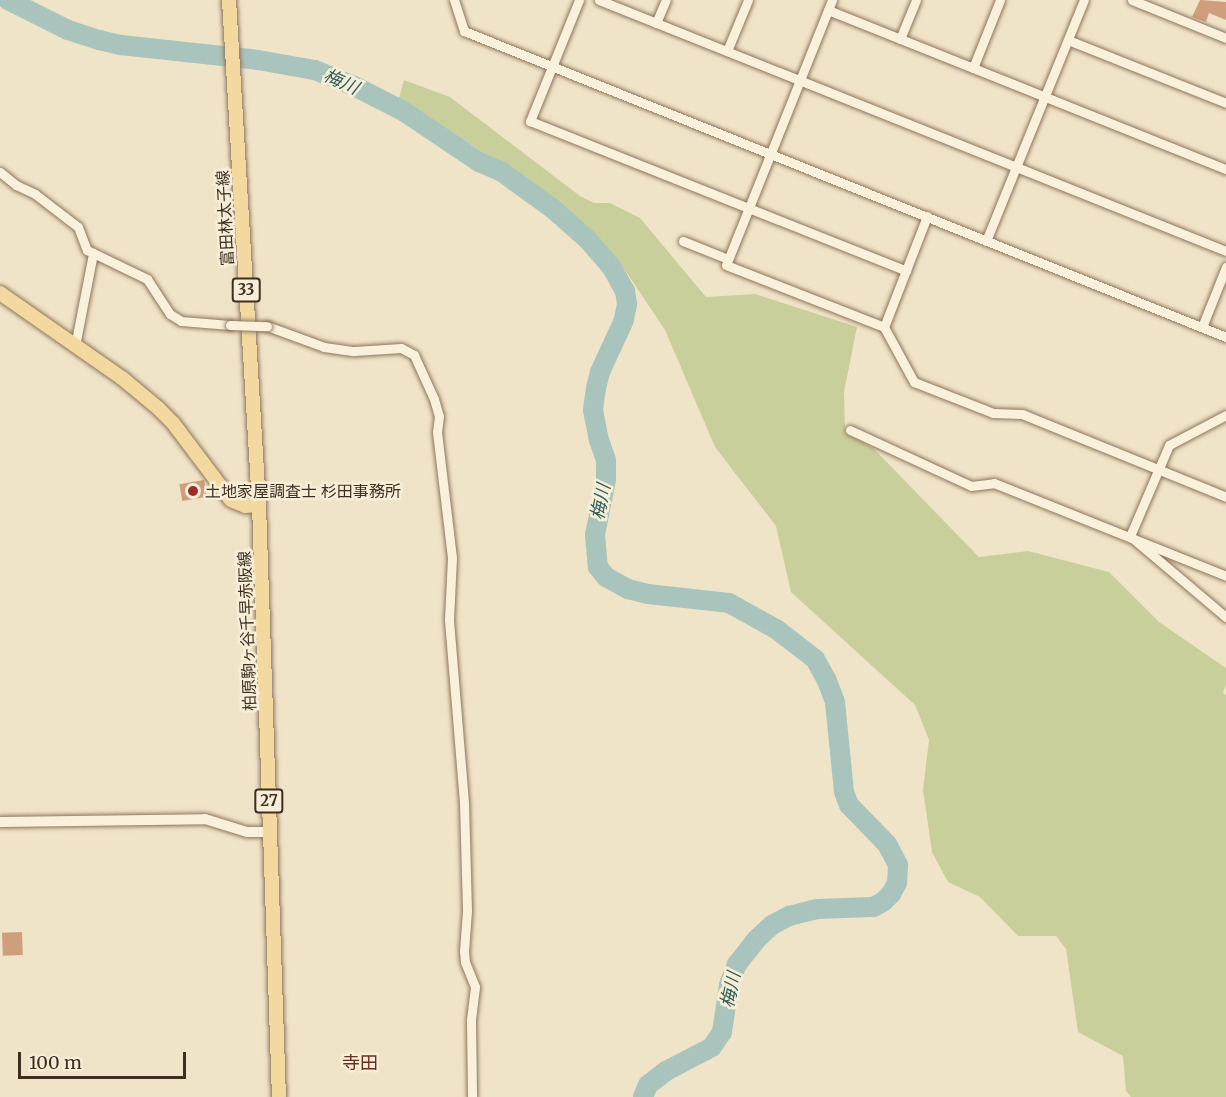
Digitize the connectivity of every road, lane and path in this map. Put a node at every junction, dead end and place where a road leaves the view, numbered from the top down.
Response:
1 (454, 0) edge
2 (579, 0) edge
3 (599, 0) edge
4 (666, 0) edge
5 (748, 0) edge
6 (832, 0) edge
7 (916, 0) edge
8 (1000, 0) edge
9 (1084, 0) edge
10 (1132, 0) edge
11 (229, 4) edge
12 (828, 10) junction
13 (657, 23) junction
14 (1226, 38) edge
15 (900, 39) junction
16 (1068, 40) junction
17 (727, 51) junction
18 (552, 66) junction
19 (973, 68) junction
20 (800, 80) junction
21 (1045, 97) junction
22 (1226, 103) edge
23 (771, 152) junction
24 (1016, 167) junction
25 (1226, 169) edge
26 (0, 172) edge
27 (749, 208) junction
28 (927, 216) junction
29 (683, 241) dead end
30 (986, 241) junction
31 (1226, 251) edge
32 (93, 253) junction
33 (728, 259) junction
34 (1226, 267) edge
35 (906, 271) junction
36 (0, 293) edge
37 (884, 327) junction
38 (1202, 327) junction
39 (1226, 337) edge
40 (75, 346) junction
41 (1225, 416) edge
42 (850, 430) dead end
43 (1160, 470) junction
44 (1226, 497) edge
45 (259, 505) junction
46 (1130, 537) junction
47 (1226, 576) edge
48 (1226, 617) edge
49 (0, 822) edge
50 (270, 832) junction
51 (279, 1097) edge
52 (472, 1097) edge

1 - 18 street
2 - 18 street
3 - 13 street
4 - 13 street
5 - 17 street
6 - 12 street
7 - 15 street
8 - 19 street
9 - 16 street
10 - 14 street
11 - 45 main road, 富田林太子線 / 33
12 - 15 street
12 - 20 street
13 - 17 street
15 - 19 street
16 - 21 street
16 - 22 street
17 - 20 street
18 - 23 street
18 - 27 street
19 - 21 street
20 - 23 street
20 - 24 street
21 - 24 street
21 - 25 street
23 - 27 street
23 - 28 street
24 - 30 street
24 - 31 street
26 - 32 street
27 - 33 street
27 - 35 street
28 - 30 street
28 - 35 street
29 - 33 street
30 - 38 street
32 - 40 street
32 - 52 street, bridge
33 - 37 street
34 - 38 street
35 - 37 street
36 - 40 main road
37 - 43 street
38 - 39 street
40 - 45 main road
41 - 43 street
42 - 46 street
43 - 44 street
43 - 46 street
45 - 50 main road, 柏原駒ヶ谷千早赤阪線 / 27
46 - 47 street
46 - 48 street
49 - 50 street
50 - 51 main road, 柏原駒ヶ谷千早赤阪線 / 27

